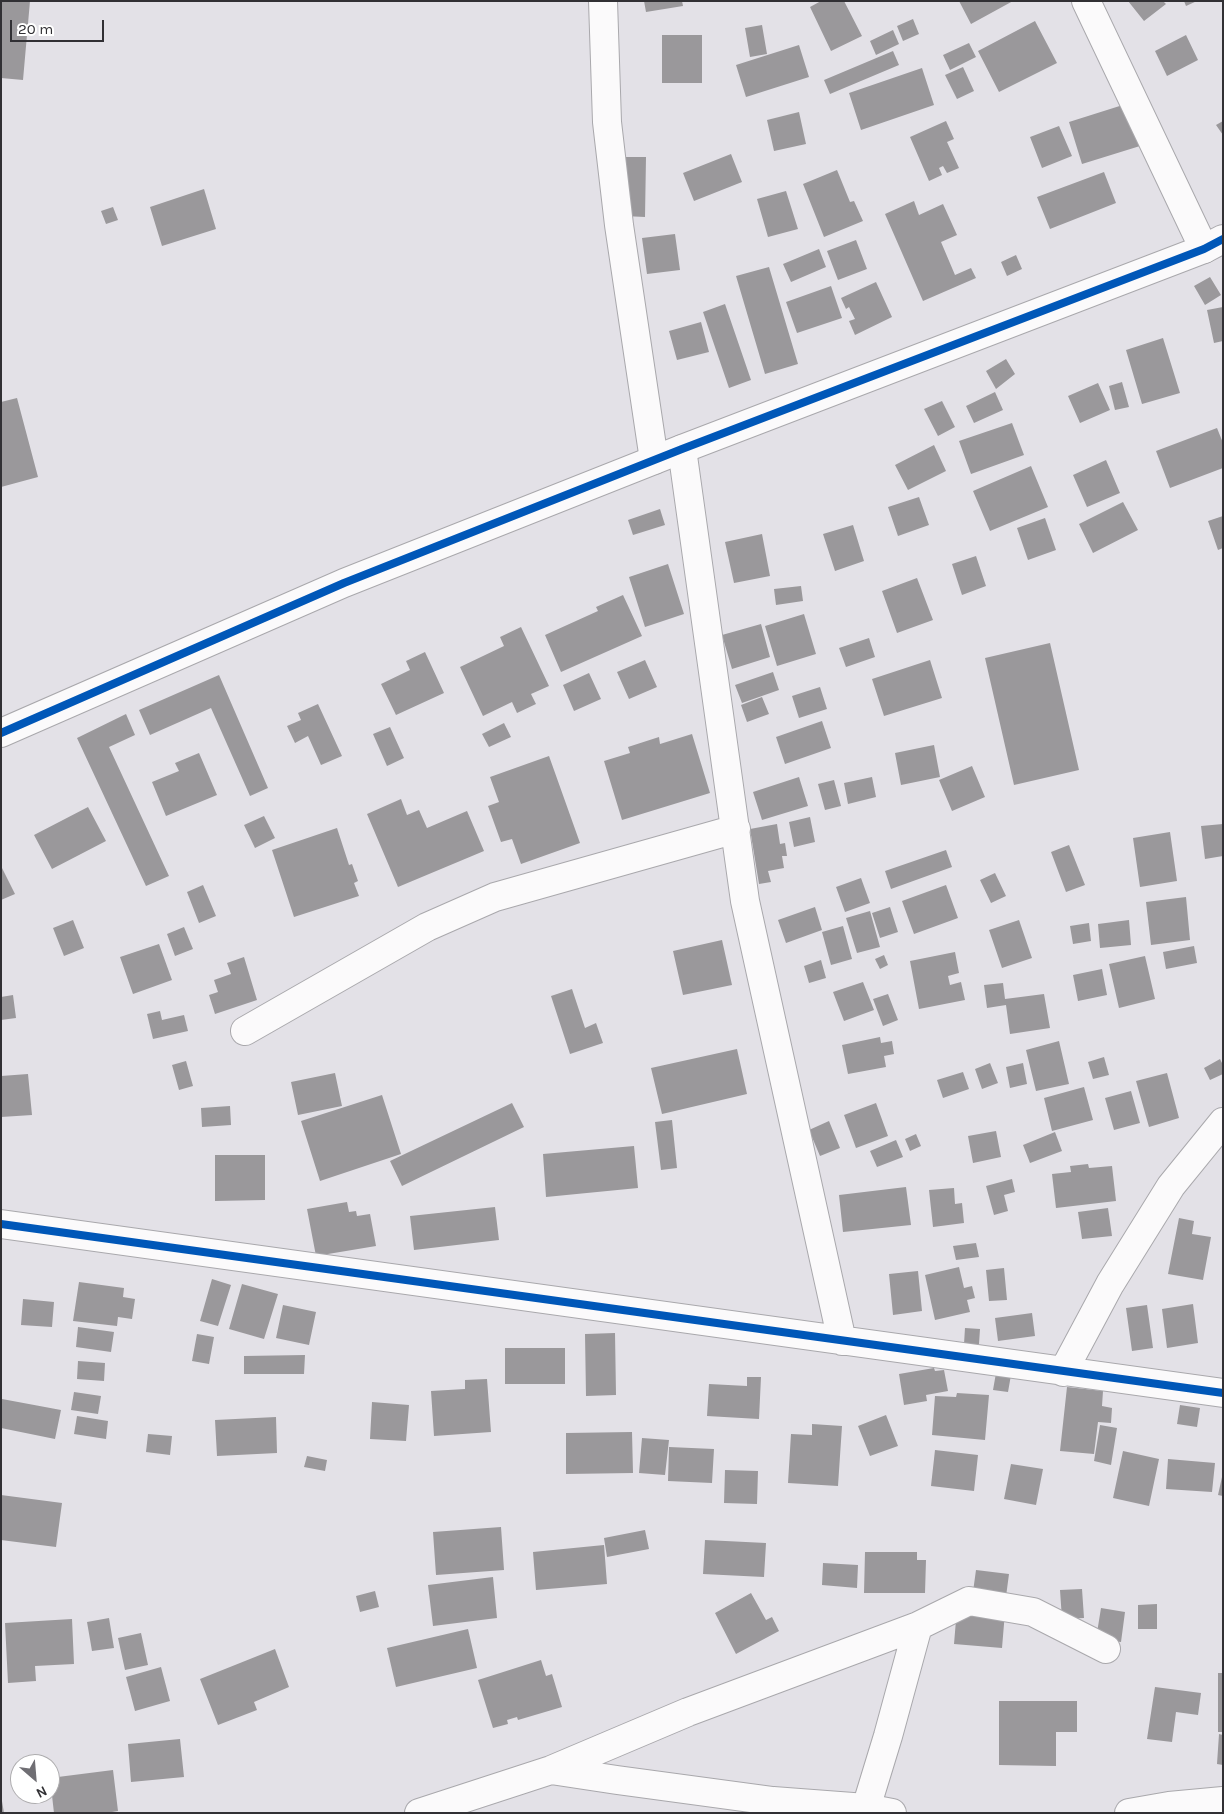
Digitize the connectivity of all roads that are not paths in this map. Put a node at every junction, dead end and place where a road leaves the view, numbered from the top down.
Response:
1 (603, 1) edge
2 (1086, 1) edge
3 (1213, 244) edge
4 (682, 449) junction
5 (654, 460) junction
6 (1, 733) edge
7 (736, 830) junction
8 (245, 1031) dead end
9 (1223, 1122) edge
10 (1, 1224) edge
11 (842, 1341) junction
12 (1063, 1372) junction
13 (1223, 1393) edge
14 (918, 1626) junction
15 (1106, 1649) dead end
16 (551, 1770) junction
17 (1223, 1800) edge
18 (873, 1811) edge
19 (419, 1813) edge
20 (1129, 1813) edge

1 - 5 street
2 - 3 street
3 - 4 street
4 - 5 street
4 - 7 street
5 - 6 street
7 - 8 street
7 - 11 street
9 - 12 street
10 - 11 street
11 - 12 street
12 - 13 street
14 - 15 street
14 - 16 street
14 - 18 street
16 - 18 street
16 - 19 street
17 - 20 street

